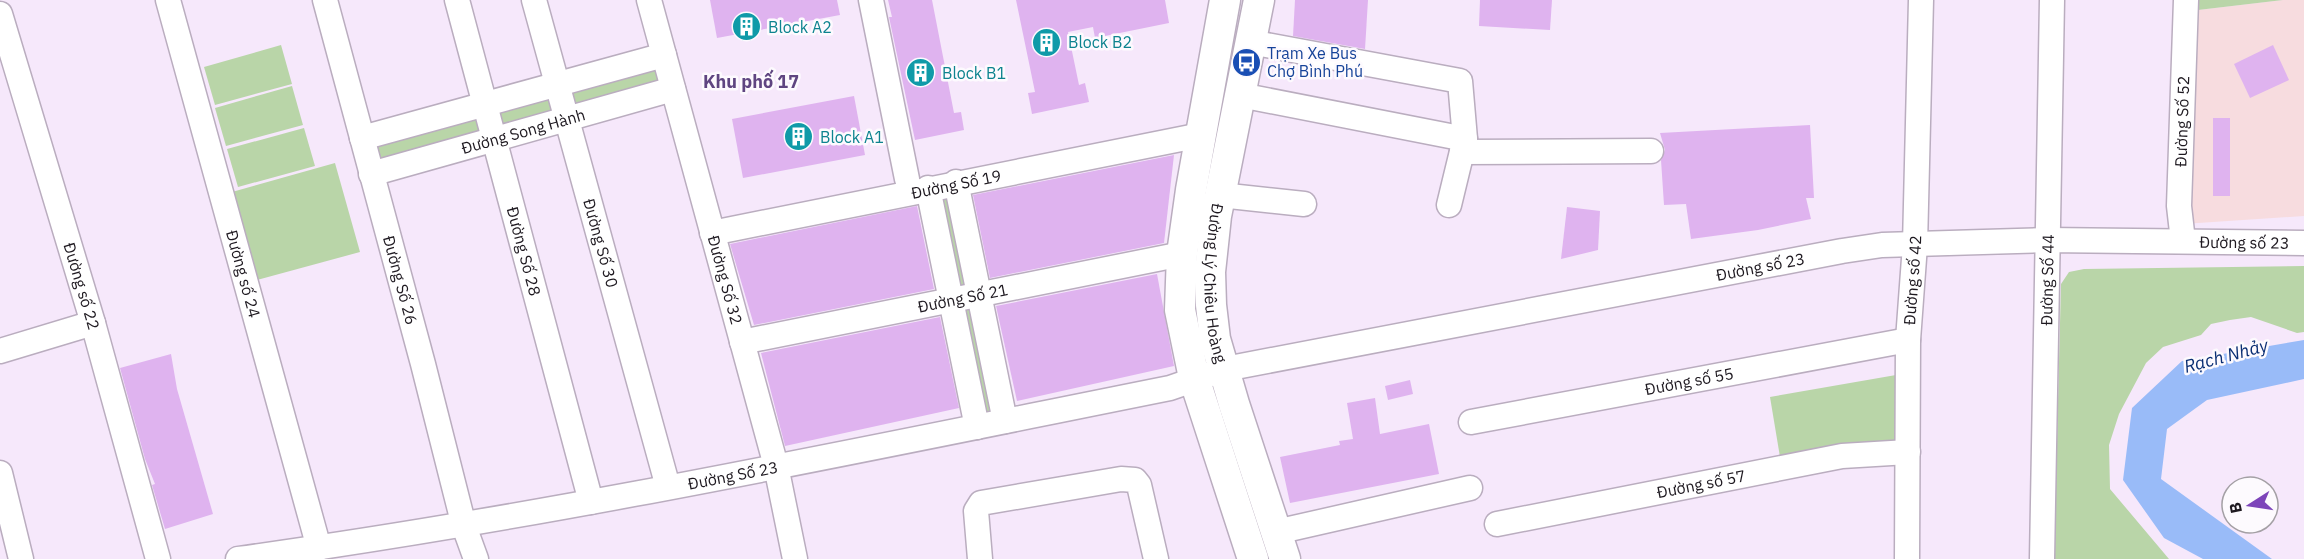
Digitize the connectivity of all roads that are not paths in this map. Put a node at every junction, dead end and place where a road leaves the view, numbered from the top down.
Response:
1 (168, 0) edge
2 (325, 0) edge
3 (456, 0) edge
4 (534, 0) edge
5 (649, 0) edge
6 (871, 0) edge
7 (1225, 0) edge
8 (1259, 0) edge
9 (1921, 0) edge
10 (2052, 0) edge
11 (2186, 0) edge
12 (0, 14) edge
13 (1250, 42) junction
14 (664, 55) junction
15 (557, 84) junction
16 (673, 89) junction
17 (1240, 94) junction
18 (484, 104) junction
19 (568, 118) junction
20 (1201, 135) junction
21 (362, 138) junction
22 (494, 139) junction
23 (1463, 146) junction
24 (1651, 151) dead end
25 (371, 174) junction
26 (956, 183) junction
27 (917, 184) junction
28 (1220, 195) junction
29 (1304, 204) dead end
30 (1449, 205) dead end
31 (712, 233) junction
32 (2047, 240) junction
33 (2183, 241) junction
34 (2304, 243) edge
35 (1915, 245) junction
36 (1182, 254) junction
37 (979, 294) junction
38 (951, 300) junction
39 (93, 323) junction
40 (1908, 340) junction
41 (742, 342) junction
42 (0, 351) edge
43 (1225, 369) junction
44 (1194, 378) junction
45 (1005, 421) junction
46 (1471, 422) dead end
47 (977, 426) junction
48 (1908, 452) junction
49 (776, 466) junction
50 (0, 474) edge
51 (669, 487) junction
52 (1470, 488) dead end
53 (591, 502) junction
54 (1497, 524) dead end
55 (464, 526) junction
56 (1280, 545) edge
57 (319, 548) junction
58 (21, 559) edge
59 (158, 559) edge
60 (238, 559) edge
61 (476, 559) edge
62 (795, 559) edge
63 (980, 559) edge
64 (1156, 559) edge
65 (1253, 559) edge
66 (1907, 559) edge
67 (2042, 559) edge

1 - 57 street, Đường số 24
2 - 21 street, Đường Số 26
3 - 18 street, Đường Số 28
4 - 15 street, Đường Số 30
5 - 14 street, Đường Số 32
6 - 27 street
7 - 20 main road, Đường Lý Chiêu Hoàng
8 - 13 main road, Đường Lý Chiêu Hoàng
9 - 35 street, Đường số 42
10 - 32 street, Đường Số 44
11 - 33 street, Đường Số 52
12 - 39 street, Đường số 22
13 - 17 main road, Đường Lý Chiêu Hoàng
13 - 23 street
14 - 15 street
14 - 16 street, Đường Số 32
15 - 18 street
15 - 19 street, Đường Số 30
16 - 19 street, Đường Song Hành
16 - 31 street, Đường Số 32
17 - 23 street
17 - 28 main road, Đường Lý Chiêu Hoàng
18 - 21 street
18 - 22 street, Đường Số 28
19 - 22 street, Đường Song Hành
19 - 51 street, Đường Số 30
20 - 26 street, Đường Số 19
20 - 36 main road, Đường Lý Chiêu Hoàng
21 - 25 street, Đường Số 26
22 - 25 street, Đường Song Hành
22 - 53 street, Đường Số 28
23 - 24 street
23 - 30 street
25 - 55 street, Đường Số 26
26 - 27 street, Đường Số 19
26 - 37 street
27 - 31 street, Đường Số 19
27 - 38 street
28 - 29 street
28 - 43 main road, Đường Lý Chiêu Hoàng
31 - 41 street, Đường Số 32
32 - 33 street, Đường số 23
32 - 35 street, Đường số 23
32 - 67 street, Đường Số 44
33 - 34 street, Đường số 23
35 - 40 street, Đường số 42
35 - 43 street, Đường số 23
36 - 37 street, Đường Số 21
36 - 44 main road, Đường Lý Chiêu Hoàng
37 - 38 street, Đường Số 21
37 - 45 street
38 - 41 street, Đường Số 21
38 - 47 street
39 - 42 street
39 - 59 street, Đường số 22
40 - 46 street, Đường số 55
40 - 48 street, Đường số 42
41 - 49 street, Đường Số 32
43 - 44 street, Đường Số 23
43 - 56 main road, Đường Lý Chiêu Hoàng
44 - 45 street, Đường Số 23
44 - 65 main road, Đường Lý Chiêu Hoàng
45 - 47 street, Đường Số 23
47 - 49 street, Đường Số 23
48 - 54 street, Đường số 57
48 - 66 street, Đường số 42
49 - 51 street, Đường Số 23
49 - 62 street, Đường Số 32
50 - 58 street
51 - 53 street, Đường Số 23
52 - 56 street
53 - 55 street, Đường Số 23
55 - 57 street, Đường Số 23
55 - 61 street, Đường Số 26
57 - 60 street, Đường Số 23
63 - 64 street

